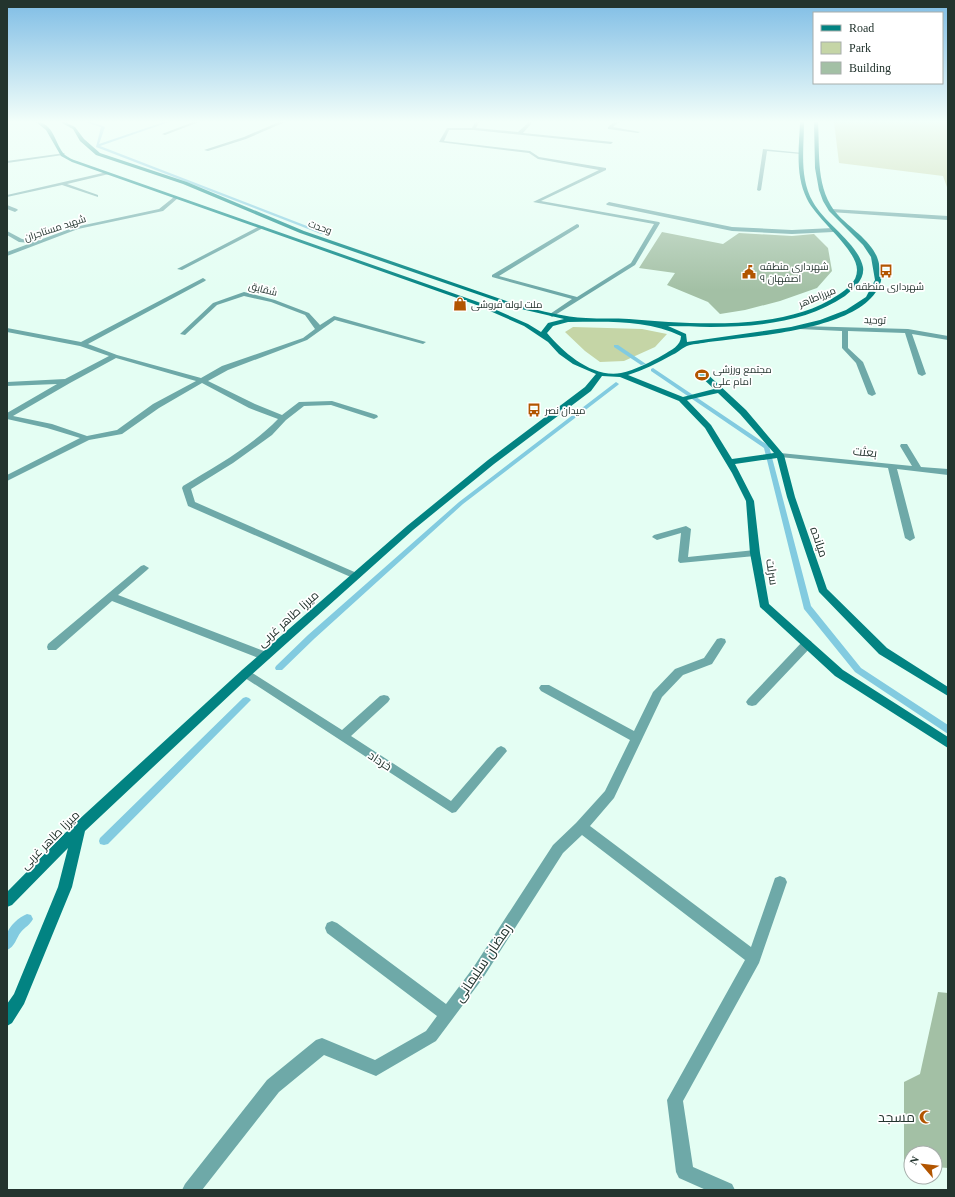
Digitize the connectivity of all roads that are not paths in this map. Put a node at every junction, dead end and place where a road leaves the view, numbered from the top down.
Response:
1 (88, 178) edge
2 (121, 178) edge
3 (170, 178) joint
4 (586, 178) edge
5 (761, 178) edge
6 (803, 178) edge
7 (819, 178) edge
8 (64, 184) junction
9 (161, 185) dead end
10 (169, 185) dead end
11 (146, 187) junction
12 (183, 188) dead end
13 (198, 189) junction
14 (759, 190) dead end
15 (173, 195) junction
16 (7, 196) edge
17 (96, 196) dead end
18 (609, 204) dead end
19 (7, 208) edge
20 (15, 210) dead end
21 (832, 210) junction
22 (948, 218) edge
23 (577, 226) dead end
24 (262, 227) junction
25 (833, 230) junction
26 (7, 233) edge
27 (37, 242) junction
28 (7, 254) edge
29 (180, 269) dead end
30 (203, 280) dead end
31 (578, 298) junction
32 (552, 315) junction
33 (586, 320) junction
34 (646, 323) junction
35 (801, 328) junction
36 (319, 329) junction
37 (845, 329) junction
38 (7, 330) edge
39 (908, 331) junction
40 (183, 334) dead end
41 (948, 338) edge
42 (549, 340) junction
43 (423, 342) dead end
44 (82, 344) junction
45 (683, 345) junction
46 (115, 356) junction
47 (600, 373) junction
48 (701, 373) dead end
49 (922, 374) dead end
50 (621, 375) junction
51 (67, 381) junction
52 (203, 381) junction
53 (7, 384) edge
54 (719, 390) junction
55 (872, 394) dead end
56 (683, 399) junction
57 (7, 416) edge
58 (374, 417) dead end
59 (283, 418) junction
60 (87, 438) junction
61 (904, 446) dead end
62 (779, 456) junction
63 (730, 462) junction
64 (892, 466) junction
65 (918, 469) junction
66 (948, 472) edge
67 (7, 478) edge
68 (657, 536) dead end
69 (910, 538) dead end
70 (755, 553) junction
71 (144, 568) dead end
72 (356, 576) junction
73 (110, 596) junction
74 (722, 642) dead end
75 (807, 644) junction
76 (52, 647) dead end
77 (265, 656) junction
78 (246, 673) junction
79 (545, 688) dead end
80 (948, 692) edge
81 (384, 700) dead end
82 (752, 702) dead end
83 (342, 736) junction
84 (637, 738) junction
85 (948, 743) edge
86 (501, 751) dead end
87 (581, 827) junction
88 (79, 828) junction
89 (780, 882) dead end
90 (7, 901) edge
91 (332, 928) dead end
92 (754, 958) junction
93 (447, 1014) junction
94 (7, 1018) edge
95 (191, 1190) edge
96 (726, 1190) edge

1 - 8 street
2 - 11 main road, وحدت
3 - 10 main road
3 - 13 main road, وحدت
4 - 31 street
5 - 14 street
6 - 25 main road, میرزاطاهر
7 - 21 main road, میرزاطاهر
8 - 16 street
8 - 17 street
9 - 11 main road
11 - 15 main road, وحدت
12 - 13 main road
13 - 32 main road, وحدت
15 - 24 main road, وحدت
15 - 27 street, شهید مستاجران
18 - 25 street
19 - 20 street
21 - 22 street
21 - 35 main road, میرزاطاهر
23 - 31 street
24 - 29 street
24 - 42 main road, وحدت
25 - 34 main road, میرزاطاهر
26 - 27 street
27 - 28 street, شهید مستاجران
30 - 44 street
31 - 32 street
32 - 33 main road, وحدت
33 - 34 main road
33 - 42 main road
34 - 45 main road
35 - 37 street, توحید
35 - 45 main road, میرزاطاهر
36 - 40 street, شقایق
36 - 43 street
36 - 52 street
37 - 39 street, توحید
37 - 55 street
38 - 44 street
39 - 41 street, توحید
39 - 49 street
42 - 47 main road
44 - 46 street
45 - 50 main road
46 - 51 street
46 - 52 street
47 - 50 main road
47 - 72 main road, میرزا طاهر غربی
48 - 54 main road, میانده
50 - 56 main road, سرلت
51 - 53 street
51 - 57 street
52 - 59 street
52 - 60 street
54 - 56 main road
54 - 62 main road, میانده
56 - 63 main road, سرلت
57 - 60 street
58 - 59 street
59 - 72 street
60 - 67 street
61 - 65 street
62 - 63 main road
62 - 64 street, بعثت
62 - 80 main road, میانده
63 - 70 main road, سرلت
64 - 65 street, بعثت
64 - 69 street
65 - 66 street, بعثت
68 - 70 street
70 - 75 main road, سرلت
71 - 73 street
72 - 77 main road, میرزا طاهر غربی
73 - 76 street
73 - 77 street
74 - 84 street, رمضان سلیمانی
75 - 82 street
75 - 85 main road, سرلت
77 - 78 main road, میرزا طاهر غربی
78 - 83 street, خرداد
78 - 88 main road, میرزا طاهر غربی
79 - 84 street
81 - 83 street
83 - 86 street, خرداد
84 - 87 street, رمضان سلیمانی
87 - 92 street
87 - 93 street, رمضان سلیمانی
88 - 90 main road, میرزا طاهر غربی
88 - 94 main road
89 - 92 street
91 - 93 street
92 - 96 street
93 - 95 street, رمضان سلیمانی

